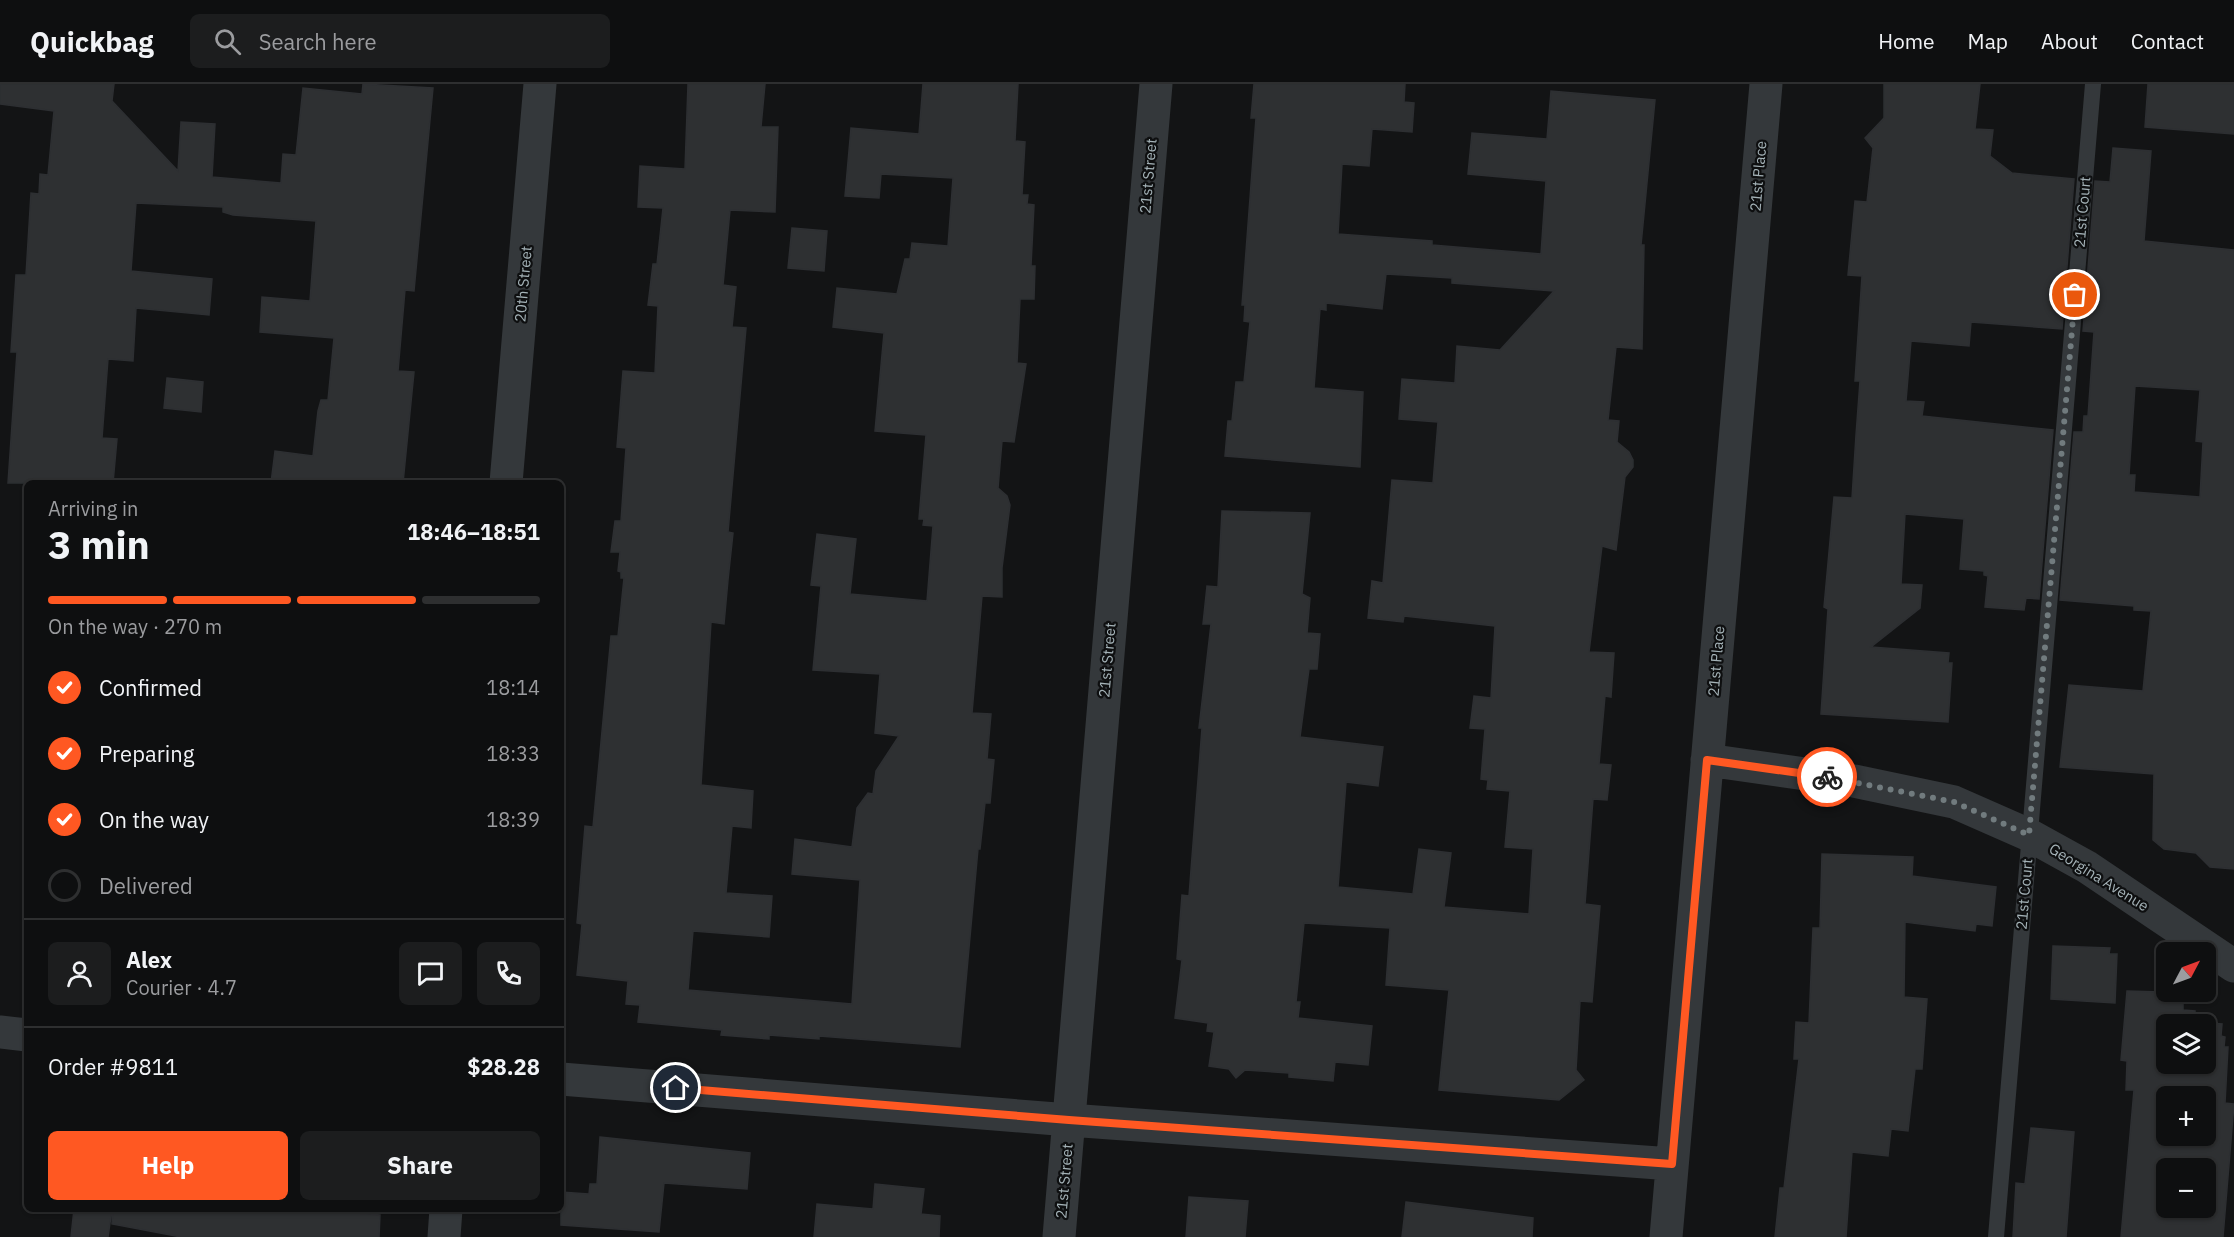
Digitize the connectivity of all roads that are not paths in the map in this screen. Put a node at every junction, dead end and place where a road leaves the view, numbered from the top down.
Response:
1 (540, 84) edge
2 (1156, 84) edge
3 (1766, 84) edge
4 (2092, 84) edge
5 (507, 480) edge
6 (1707, 760) junction
7 (2029, 835) junction
8 (2234, 966) edge
9 (0, 1032) edge
10 (24, 1035) edge
11 (564, 1079) edge
12 (1069, 1120) junction
13 (1672, 1164) junction
14 (446, 1212) edge
15 (444, 1237) edge
16 (1059, 1237) edge
17 (1666, 1237) edge
18 (1996, 1237) edge

1 - 5 street, 20th Street
2 - 12 street, 21st Street
3 - 6 street, 21st Place
4 - 7 lane, 21st Court
6 - 7 street, Georgina Avenue
6 - 13 street, 21st Place
7 - 8 street, Georgina Avenue
7 - 18 lane, 21st Court
9 - 10 street
11 - 12 street
12 - 13 street
12 - 16 street, 21st Street
13 - 17 street, 21st Place
14 - 15 street

